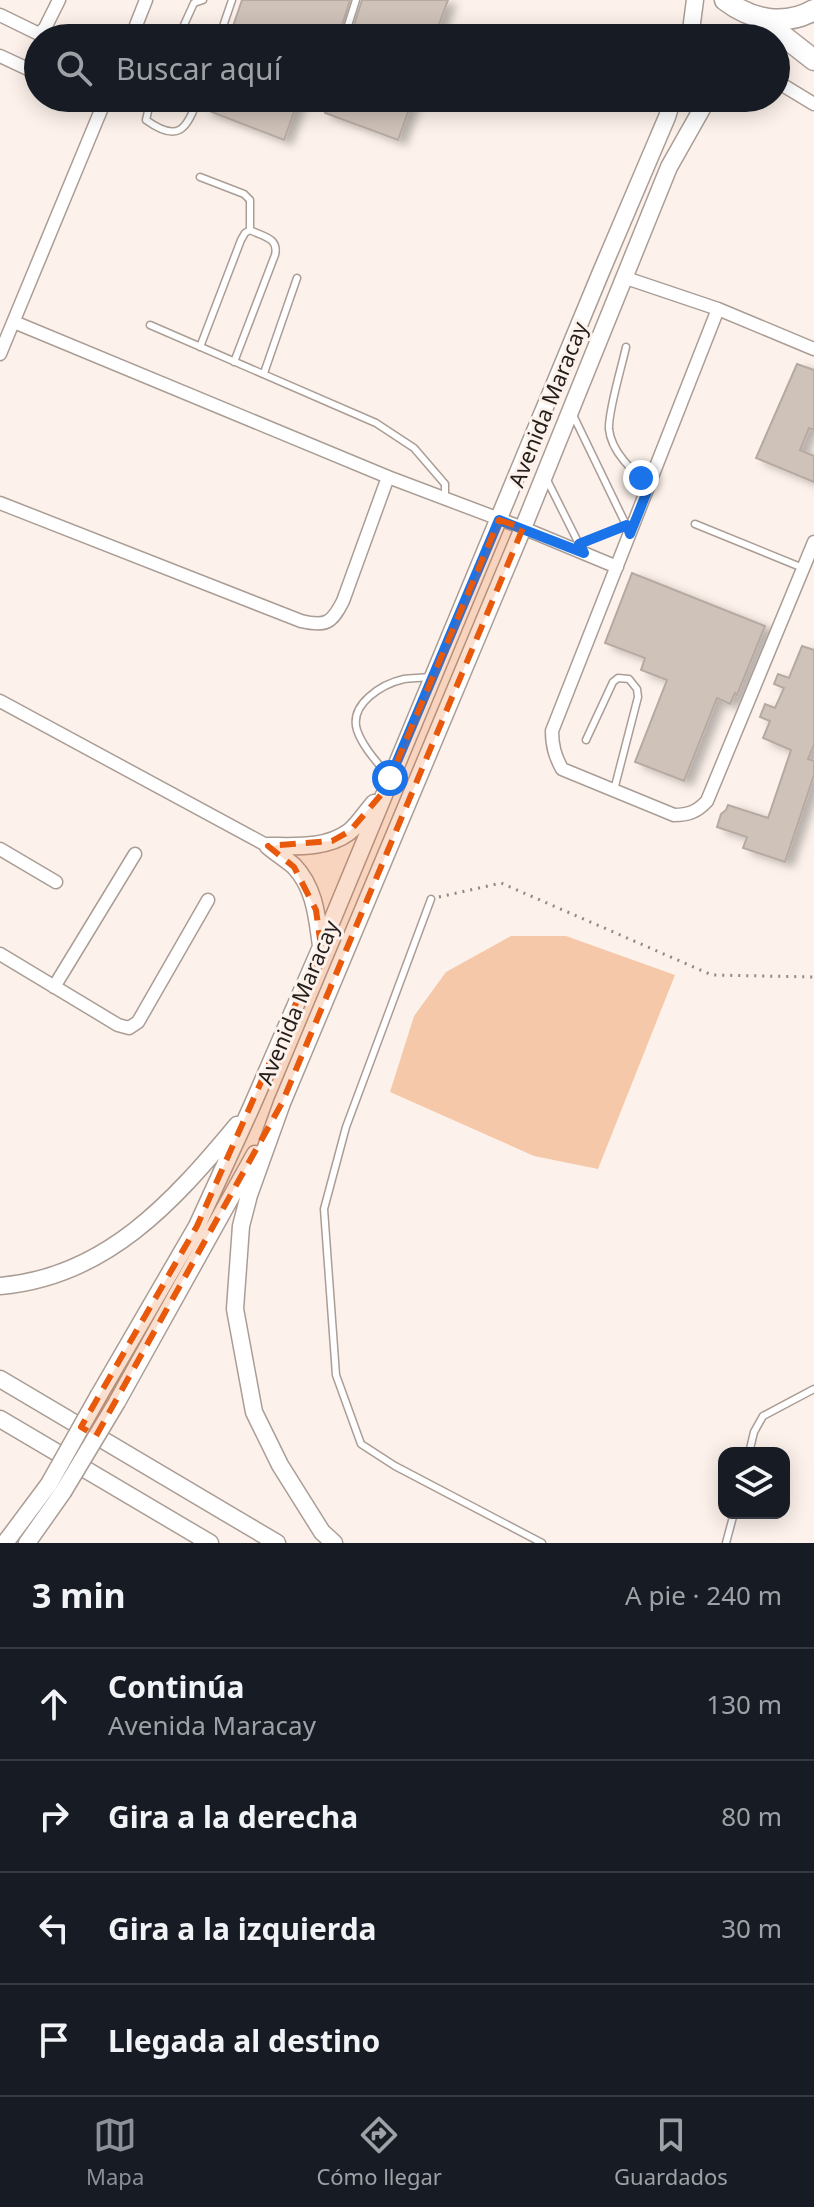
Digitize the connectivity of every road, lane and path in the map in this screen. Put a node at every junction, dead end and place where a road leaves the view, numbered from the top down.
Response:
1 (59, 0) edge
2 (146, 0) edge
3 (203, 0) edge
4 (232, 0) edge
5 (356, 0) edge
6 (695, 0) edge
7 (725, 0) edge
8 (814, 10) edge
9 (0, 15) edge
10 (769, 20) junction
11 (47, 24) edge
12 (137, 24) edge
13 (184, 24) edge
14 (224, 24) edge
15 (348, 24) edge
16 (692, 24) edge
17 (764, 24) edge
18 (772, 24) edge
19 (24, 27) edge
20 (790, 41) edge
21 (0, 56) edge
22 (814, 60) edge
23 (24, 67) edge
24 (790, 89) edge
25 (814, 104) edge
26 (100, 112) edge
27 (148, 112) edge
28 (192, 112) edge
29 (669, 112) edge
30 (700, 112) edge
31 (200, 177) dead end
32 (250, 230) junction
33 (623, 277) junction
34 (297, 278) dead end
35 (718, 309) junction
36 (14, 322) junction
37 (150, 325) dead end
38 (200, 347) junction
39 (626, 347) dead end
40 (814, 349) edge
41 (0, 354) edge
42 (234, 362) junction
43 (264, 373) junction
44 (570, 410) junction
45 (544, 475) junction
46 (388, 477) junction
47 (650, 484) junction
48 (445, 497) junction
49 (0, 503) edge
50 (499, 520) junction
51 (695, 524) dead end
52 (523, 528) junction
53 (629, 530) junction
54 (814, 542) edge
55 (582, 549) junction
56 (617, 567) junction
57 (803, 568) junction
58 (433, 677) junction
59 (0, 701) edge
60 (586, 740) dead end
61 (387, 784) junction
62 (614, 790) junction
63 (268, 846) junction
64 (0, 849) edge
65 (135, 854) dead end
66 (56, 882) dead end
67 (431, 899) joint
68 (208, 900) dead end
69 (321, 947) junction
70 (0, 954) edge
71 (814, 977) edge
72 (54, 987) junction
73 (282, 1103) junction
74 (251, 1108) junction
75 (0, 1286) edge
76 (0, 1379) edge
77 (814, 1389) edge
78 (0, 1419) edge
79 (750, 1447) edge
80 (56, 1488) junction
81 (732, 1519) edge
82 (5, 1543) edge
83 (27, 1543) edge
84 (210, 1543) edge
85 (277, 1543) edge
86 (334, 1543) edge
87 (542, 1543) edge
88 (726, 1543) edge

1 - 11 street
2 - 12 street
3 - 13 lane
4 - 14 lane
5 - 15 lane
6 - 16 street
7 - 10 main road
8 - 10 main road
9 - 19 street
10 - 17 street
10 - 18 main road
20 - 22 main road
21 - 23 street
24 - 25 street
26 - 36 street
27 - 28 lane
29 - 50 street, Avenida Maracay
30 - 33 street, Avenida Maracay
31 - 32 lane
32 - 38 lane
32 - 42 lane
33 - 35 street
33 - 44 street, Avenida Maracay
34 - 43 lane
35 - 40 street
35 - 47 street
36 - 41 street
36 - 46 street
37 - 38 lane
38 - 42 lane
39 - 47 lane
42 - 43 lane
43 - 48 lane
44 - 45 street, Avenida Maracay
44 - 53 lane
45 - 52 street, Avenida Maracay
45 - 55 lane
46 - 48 street
46 - 49 street
47 - 53 street
48 - 50 street
50 - 52 street
50 - 58 street, Avenida Maracay
51 - 57 lane
52 - 55 street
52 - 73 street, Avenida Maracay
53 - 55 lane
53 - 56 street
54 - 57 street
55 - 56 street
56 - 62 street
57 - 62 street
58 - 61 street, Avenida Maracay
58 - 61 lane
59 - 63 street
60 - 62 lane
61 - 63 street
61 - 69 street, Avenida Maracay
63 - 69 street
64 - 66 street
65 - 72 street
67 - 71 path
67 - 87 lane
68 - 72 street
69 - 74 street, Avenida Maracay
70 - 72 street
73 - 80 street, bridge
73 - 86 street
74 - 75 street
74 - 80 street, bridge
76 - 85 street
77 - 79 lane
78 - 84 street
80 - 82 street
80 - 83 street
81 - 88 lane

